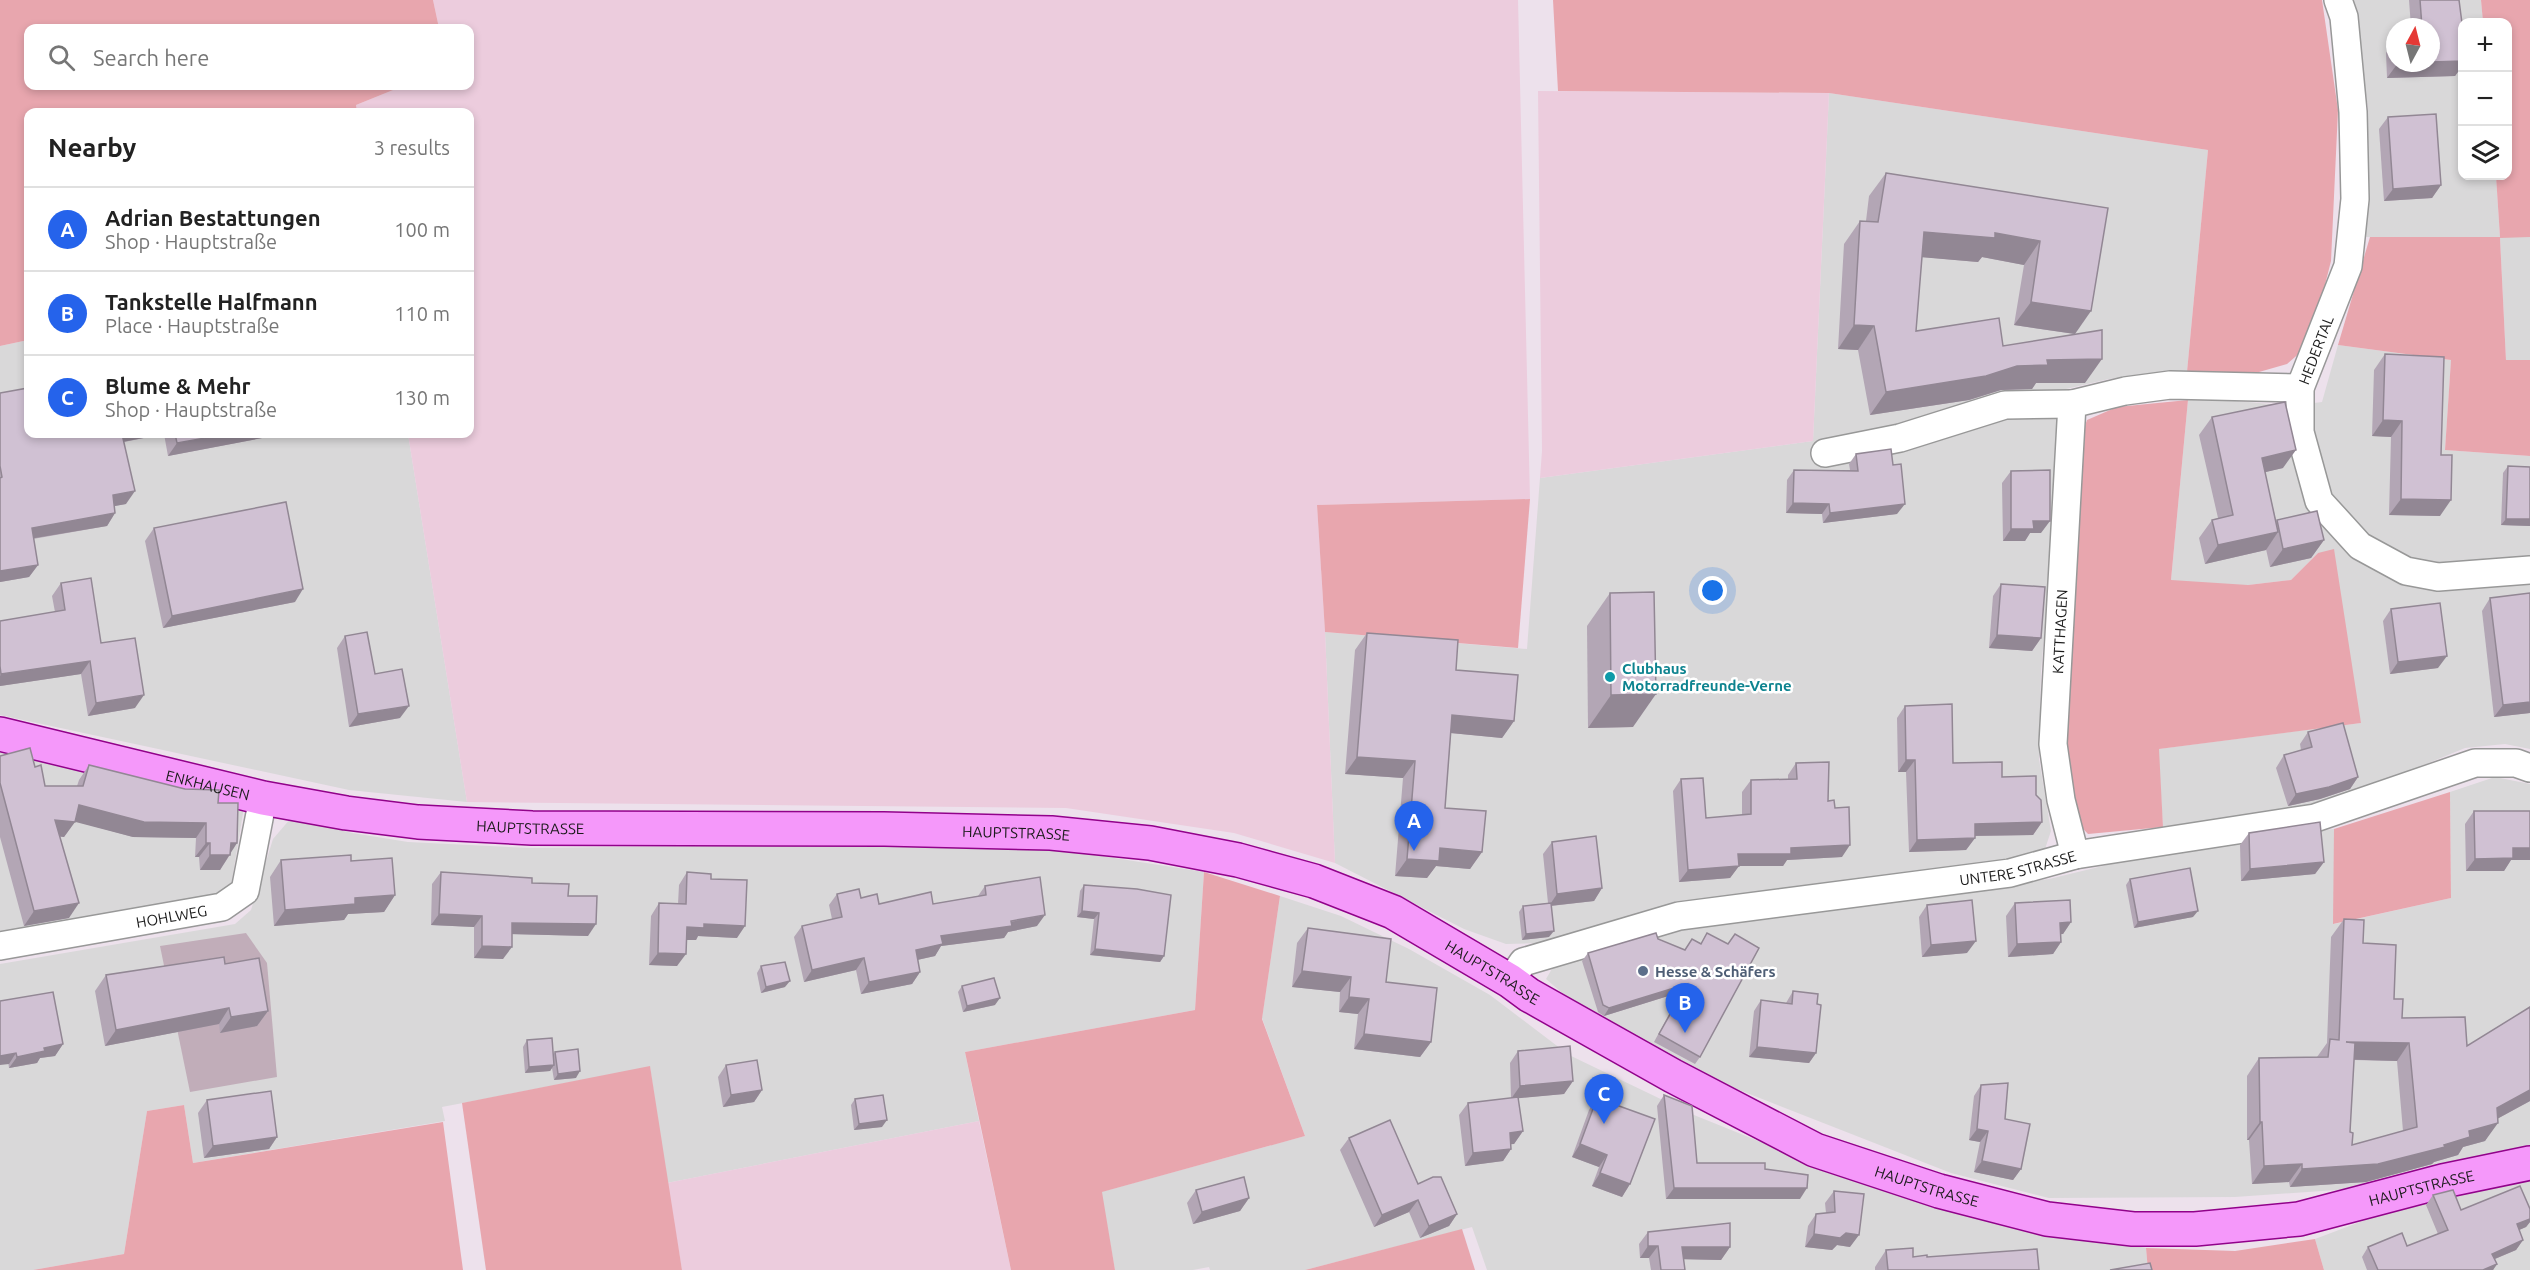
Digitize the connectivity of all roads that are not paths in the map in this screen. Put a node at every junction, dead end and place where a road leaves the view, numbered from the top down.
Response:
1 (2338, 0) edge
2 (2300, 388) junction
3 (2072, 404) junction
4 (1825, 453) dead end
5 (2530, 570) edge
6 (0, 734) edge
7 (2530, 768) edge
8 (263, 798) junction
9 (418, 822) joint
10 (2075, 855) junction
11 (0, 946) edge
12 (1510, 981) junction
13 (2530, 1163) edge

1 - 2 street, HEDERTAL
2 - 3 street
2 - 5 street, HEDERTAL
3 - 4 street
3 - 10 street, KATTHAGEN
6 - 8 main road, ENKHAUSEN
7 - 10 street, UNTERE STRASSE
8 - 9 main road, ENKHAUSEN
8 - 11 street, HOHLWEG
9 - 12 main road, HAUPTSTRASSE
10 - 12 street, UNTERE STRASSE
12 - 13 main road, HAUPTSTRASSE

